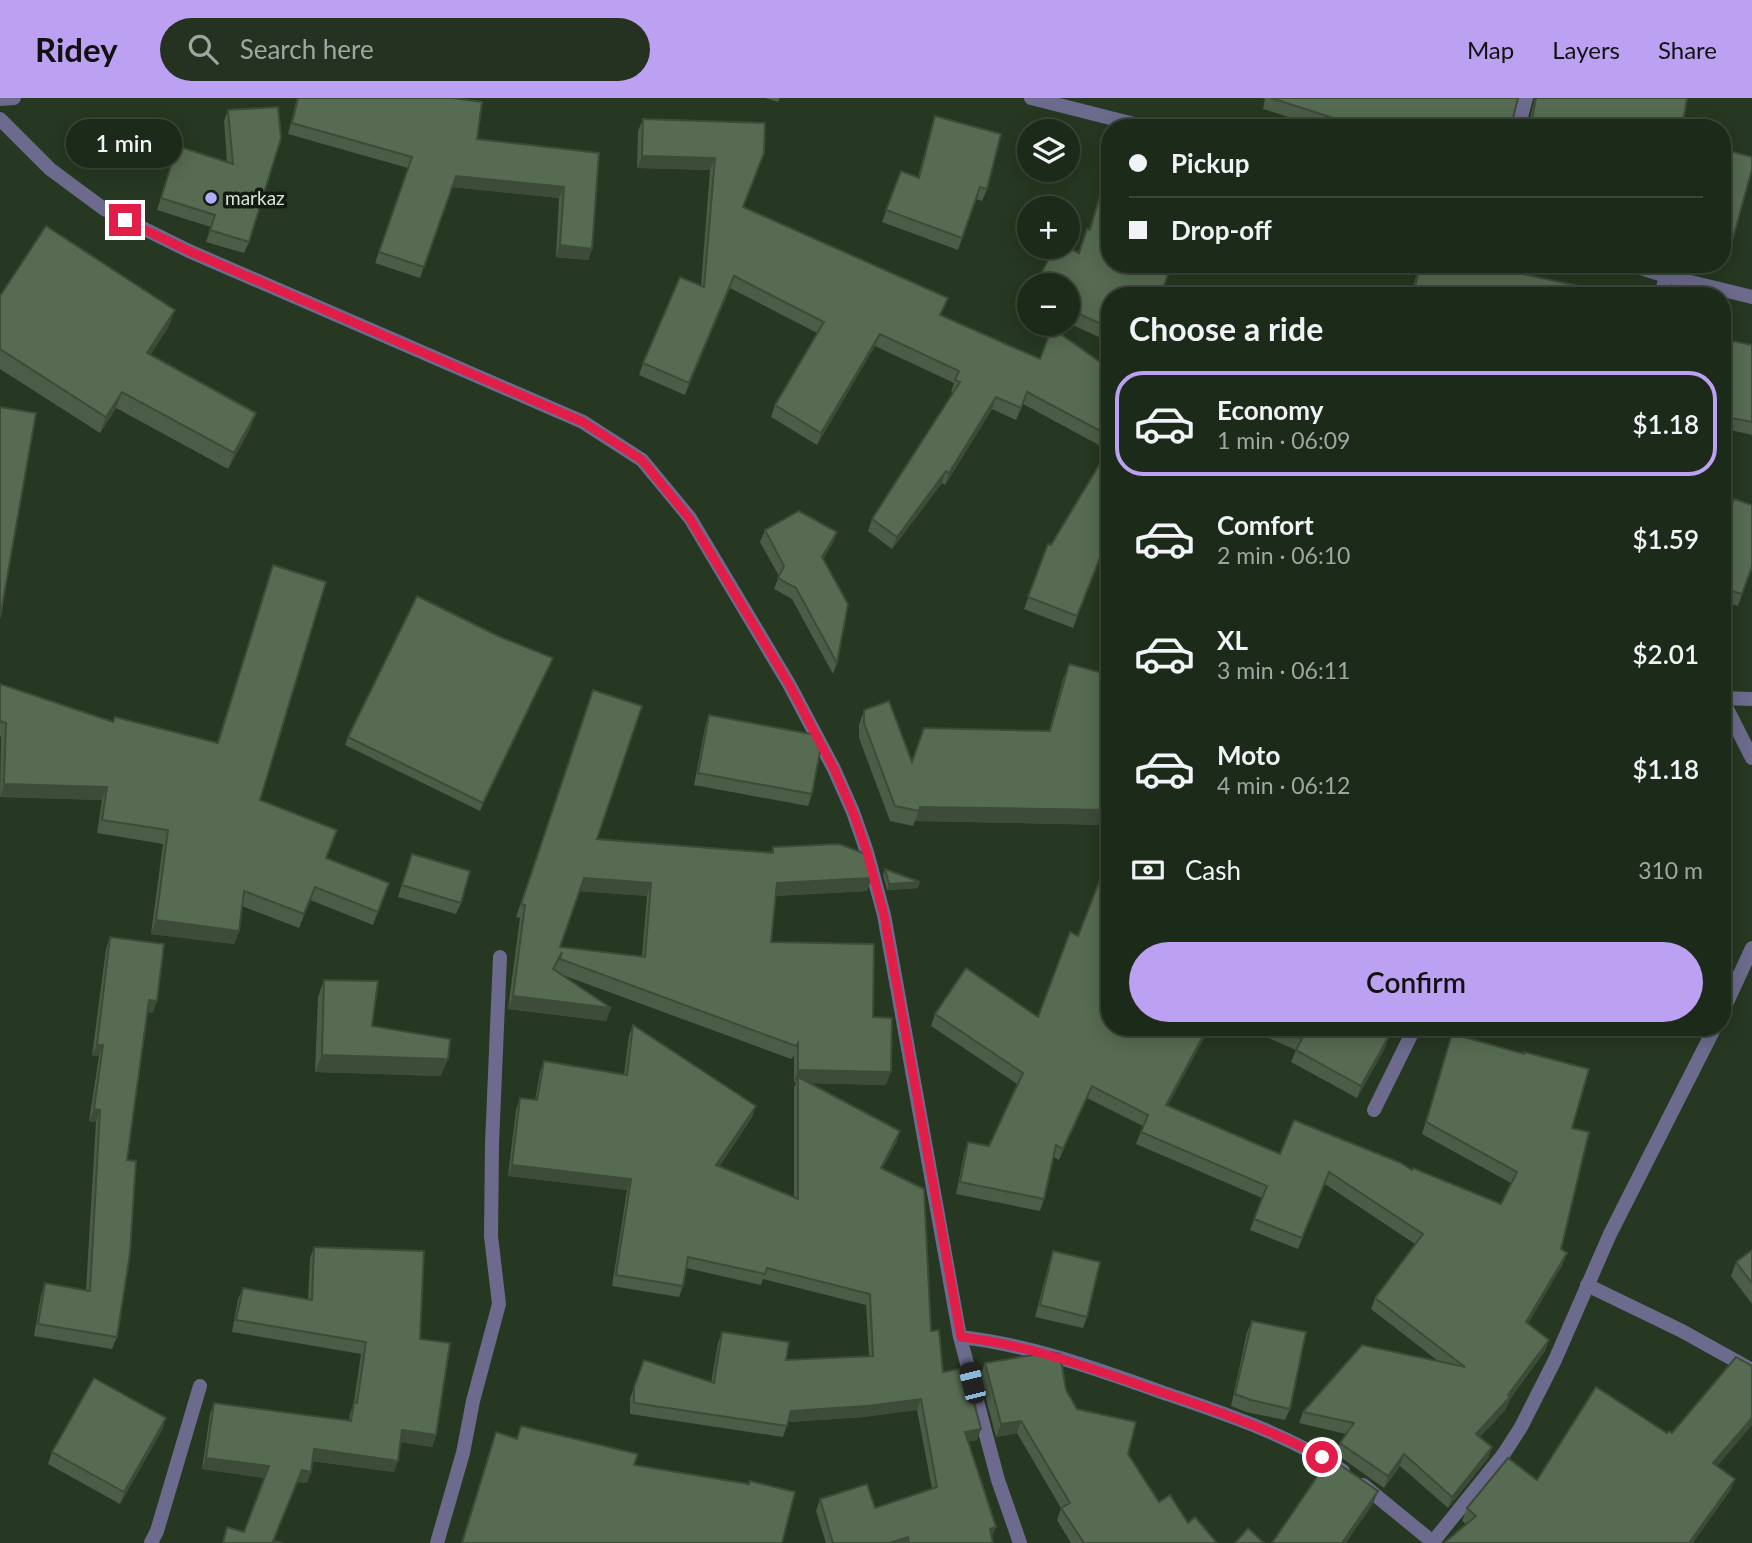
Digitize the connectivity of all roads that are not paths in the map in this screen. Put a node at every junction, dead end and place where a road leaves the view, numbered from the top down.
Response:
1 (14, 98) edge
2 (1031, 98) edge
3 (1526, 98) edge
4 (0, 99) edge
5 (0, 119) edge
6 (1114, 119) edge
7 (1520, 119) edge
8 (1657, 273) edge
9 (1666, 276) junction
10 (1663, 287) edge
11 (1711, 287) edge
12 (1731, 292) edge
13 (1752, 297) edge
14 (1731, 699) edge
15 (1752, 699) edge
16 (1731, 717) edge
17 (1752, 758) edge
18 (1752, 948) edge
19 (500, 957) dead end
20 (1731, 994) edge
21 (1411, 1036) edge
22 (1710, 1036) edge
23 (1374, 1110) dead end
24 (1587, 1285) junction
25 (961, 1337) junction
26 (1752, 1370) edge
27 (200, 1386) dead end
28 (151, 1543) edge
29 (437, 1543) edge
30 (1020, 1543) edge
31 (1433, 1543) edge

1 - 4 street
2 - 6 street
3 - 7 street
5 - 25 street
8 - 9 street
9 - 10 street
9 - 11 street
12 - 13 street
14 - 15 street
16 - 17 street
18 - 20 street
19 - 29 street
21 - 23 street
22 - 24 street
24 - 26 street
24 - 31 street
25 - 30 street
25 - 31 street
27 - 28 street

